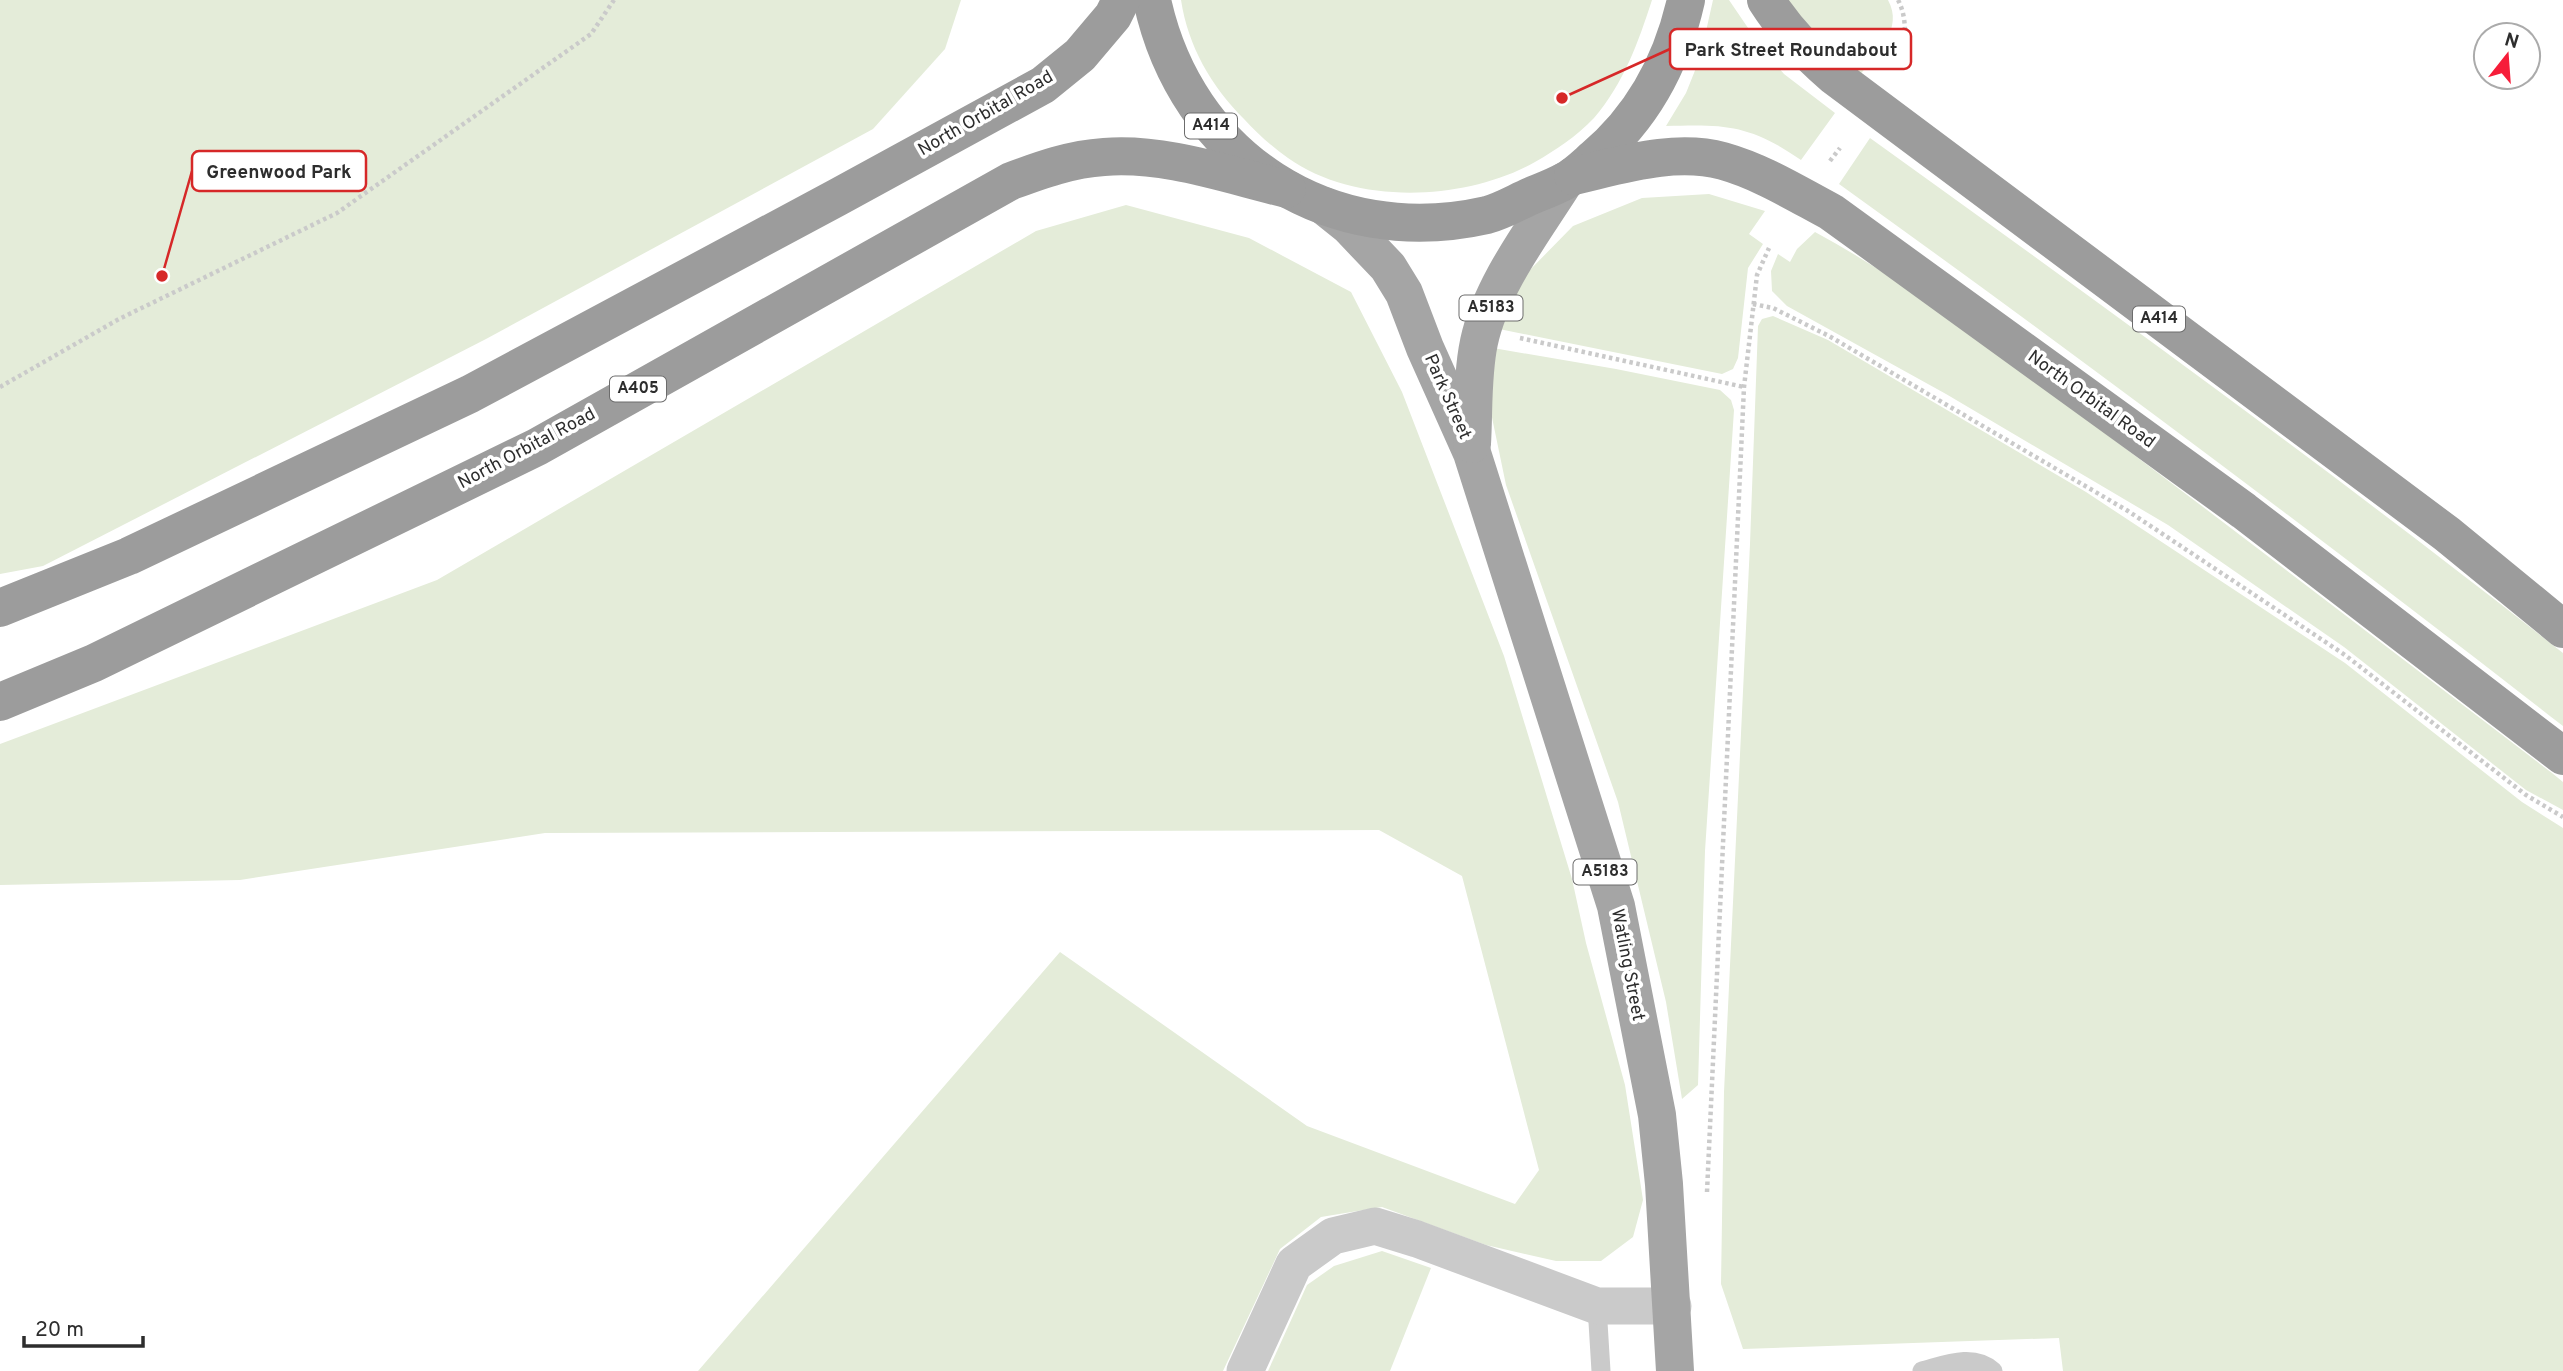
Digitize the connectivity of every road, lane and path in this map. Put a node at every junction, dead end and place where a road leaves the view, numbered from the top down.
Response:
1 (614, 0) edge
2 (1121, 0) edge
3 (1152, 0) edge
4 (1686, 0) edge
5 (1766, 0) edge
6 (1898, 0) edge
7 (1902, 61) dead end
8 (1840, 148) dead end
9 (1830, 161) dead end
10 (1569, 178) junction
11 (1287, 190) junction
12 (1324, 206) junction
13 (1769, 248) dead end
14 (1753, 304) junction
15 (1519, 337) dead end
16 (0, 387) edge
17 (1744, 387) junction
18 (1472, 453) junction
19 (0, 608) edge
20 (2563, 629) edge
21 (0, 702) edge
22 (2563, 756) edge
23 (2563, 817) edge
24 (1707, 1193) dead end
25 (1597, 1306) junction
26 (1673, 1306) junction
27 (1678, 1369) edge
28 (1245, 1371) edge
29 (1601, 1371) edge
30 (1923, 1371) edge
31 (1993, 1371) edge

1 - 16 path
2 - 19 highway, North Orbital Road
3 - 11 highway, A414
4 - 10 highway, A414
5 - 20 highway, A414
6 - 7 path
8 - 9 path
10 - 12 highway, A414
10 - 18 main road, Park Street / A5183
10 - 22 highway, North Orbital Road / A414
11 - 12 highway, A414
11 - 21 highway, North Orbital Road / A405
12 - 18 main road, Park Street / A5183
13 - 14 path
14 - 17 path
14 - 23 path
15 - 17 path
17 - 24 path
18 - 26 main road, Watling Street / A5183
25 - 26 street
25 - 28 street
25 - 29 lane
26 - 27 main road, Watling Street / A5183
30 - 31 lane

